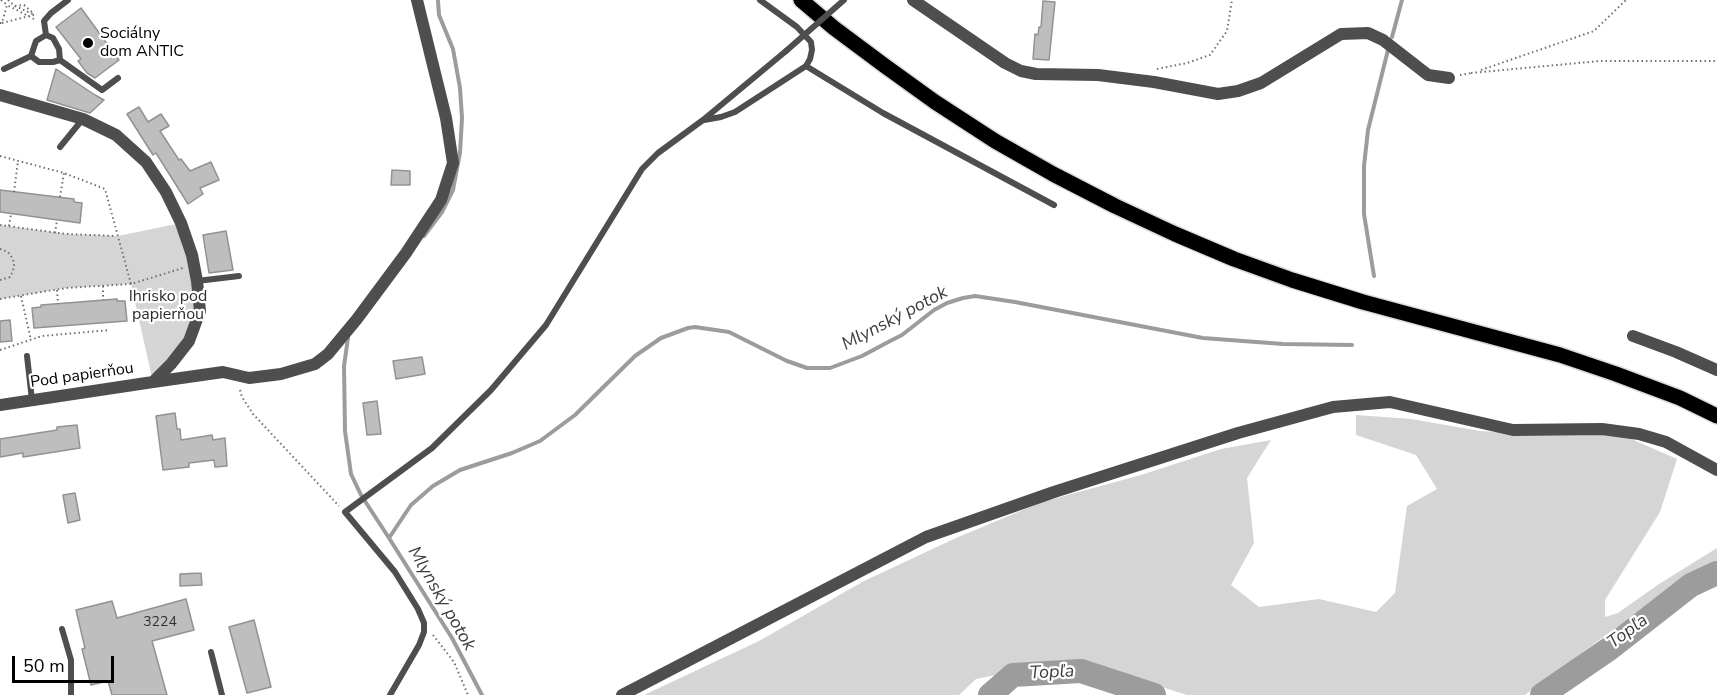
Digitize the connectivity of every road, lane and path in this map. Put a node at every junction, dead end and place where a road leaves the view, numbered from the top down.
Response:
1 (1, 0) edge
2 (8, 0) edge
3 (68, 0) edge
4 (417, 0) edge
5 (760, 0) edge
6 (801, 0) edge
7 (844, 0) edge
8 (913, 0) edge
9 (1232, 0) edge
10 (1626, 0) edge
11 (7, 5) junction
12 (14, 7) junction
13 (29, 16) junction
14 (1, 23) edge
15 (44, 24) junction
16 (46, 35) junction
17 (32, 56) junction
18 (60, 60) junction
19 (1717, 61) edge
20 (806, 66) junction
21 (4, 69) dead end
22 (1156, 69) dead end
23 (1471, 73) junction
24 (118, 78) dead end
25 (1449, 78) joint
26 (0, 95) edge
27 (83, 119) junction
28 (704, 120) junction
29 (60, 147) dead end
30 (0, 156) edge
31 (18, 161) junction
32 (64, 173) junction
33 (14, 192) dead end
34 (60, 197) dead end
35 (1054, 206) dead end
36 (11, 214) dead end
37 (57, 220) dead end
38 (0, 225) edge
39 (9, 226) junction
40 (55, 233) junction
41 (118, 236) junction
42 (0, 249) edge
43 (194, 265) junction
44 (239, 276) dead end
45 (0, 280) edge
46 (197, 281) junction
47 (131, 284) junction
48 (103, 286) junction
49 (57, 290) junction
50 (21, 296) junction
51 (0, 299) edge
52 (103, 300) dead end
53 (58, 304) dead end
54 (110, 330) dead end
55 (57, 331) dead end
56 (58, 335) junction
57 (1634, 336) dead end
58 (31, 340) junction
59 (0, 350) edge
60 (27, 356) dead end
61 (1717, 370) edge
62 (237, 375) junction
63 (153, 382) junction
64 (32, 400) junction
65 (0, 405) edge
66 (1717, 416) edge
67 (1717, 470) edge
68 (345, 512) junction
69 (424, 623) junction
70 (62, 629) dead end
71 (211, 652) dead end
72 (71, 695) edge
73 (222, 695) edge
74 (390, 695) edge
75 (468, 695) edge
76 (622, 695) edge

1 - 11 path
2 - 12 path
3 - 15 lane
4 - 62 street
5 - 20 lane
6 - 66 main road
7 - 28 lane, bridge
8 - 25 street
9 - 22 path
10 - 23 path
11 - 12 path
11 - 14 path
12 - 12 path
12 - 13 path
13 - 14 path
13 - 15 path
15 - 16 lane
16 - 17 lane
16 - 18 lane
17 - 18 lane
17 - 21 lane
18 - 24 lane
19 - 23 path
20 - 28 lane
20 - 35 lane
23 - 25 path
26 - 27 street, Pod papierňou
27 - 29 lane
27 - 43 street, Pod papierňou
28 - 68 lane
30 - 31 path
31 - 32 path
31 - 33 path
32 - 34 path
32 - 41 path
36 - 39 path
37 - 40 path
38 - 39 path
39 - 40 path
40 - 41 path
41 - 47 path
42 - 45 path
43 - 46 street, Pod papierňou
43 - 47 path
44 - 46 lane
46 - 63 street, Pod papierňou
47 - 48 path
48 - 49 path
48 - 52 path
49 - 50 path
49 - 53 path
50 - 51 path
50 - 58 path
54 - 56 path
55 - 56 path
56 - 58 path
57 - 61 street
58 - 59 path
60 - 64 lane
62 - 63 street
62 - 68 path
63 - 64 street, Pod papierňou
64 - 65 street, Pod papierňou
67 - 76 street
68 - 69 lane
69 - 74 lane
69 - 75 path
70 - 72 lane
71 - 73 lane

